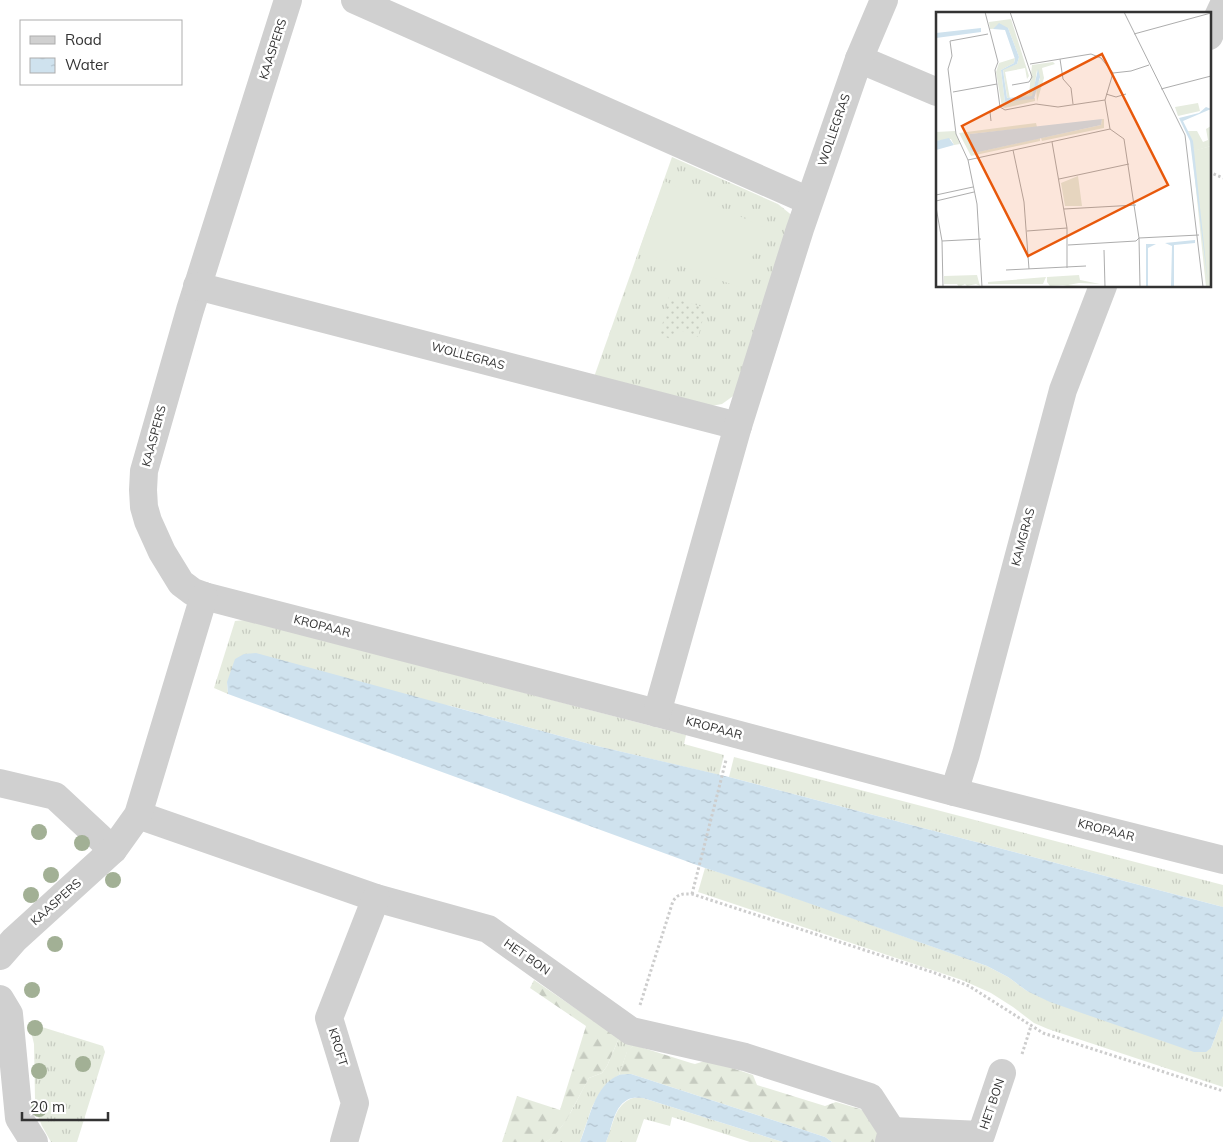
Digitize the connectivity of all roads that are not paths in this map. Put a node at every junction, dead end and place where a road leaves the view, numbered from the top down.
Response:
1 (288, 0) edge
2 (354, 0) edge
3 (884, 0) edge
4 (1223, 6) edge
5 (1210, 34) edge
6 (859, 59) junction
7 (936, 92) edge
8 (809, 201) junction
9 (197, 286) junction
10 (1102, 288) edge
11 (738, 426) junction
12 (204, 596) junction
13 (657, 713) junction
14 (0, 784) edge
15 (954, 792) junction
16 (138, 815) junction
17 (113, 850) junction
18 (1223, 860) edge
19 (376, 898) junction
20 (0, 956) edge
21 (0, 999) edge
22 (1002, 1073) dead end
23 (890, 1137) edge
24 (34, 1142) edge
25 (344, 1142) edge

1 - 9 street, KAASPERS
2 - 8 street
3 - 6 street, WOLLEGRAS
4 - 5 street
6 - 7 street
6 - 8 street, WOLLEGRAS
8 - 11 street, WOLLEGRAS
9 - 11 street, WOLLEGRAS
9 - 12 street, KAASPERS
10 - 15 street, KAMGRAS
11 - 13 street, WOLLEGRAS
12 - 13 street, KROPAAR
12 - 16 street, KAASPERS
13 - 15 street, KROPAAR
14 - 17 street
15 - 18 street, KROPAAR
16 - 17 street, KAASPERS
16 - 19 street, HET BON
17 - 20 street, KAASPERS
19 - 23 street, HET BON
19 - 25 street, KROFT
21 - 24 street
22 - 23 street, HET BON

